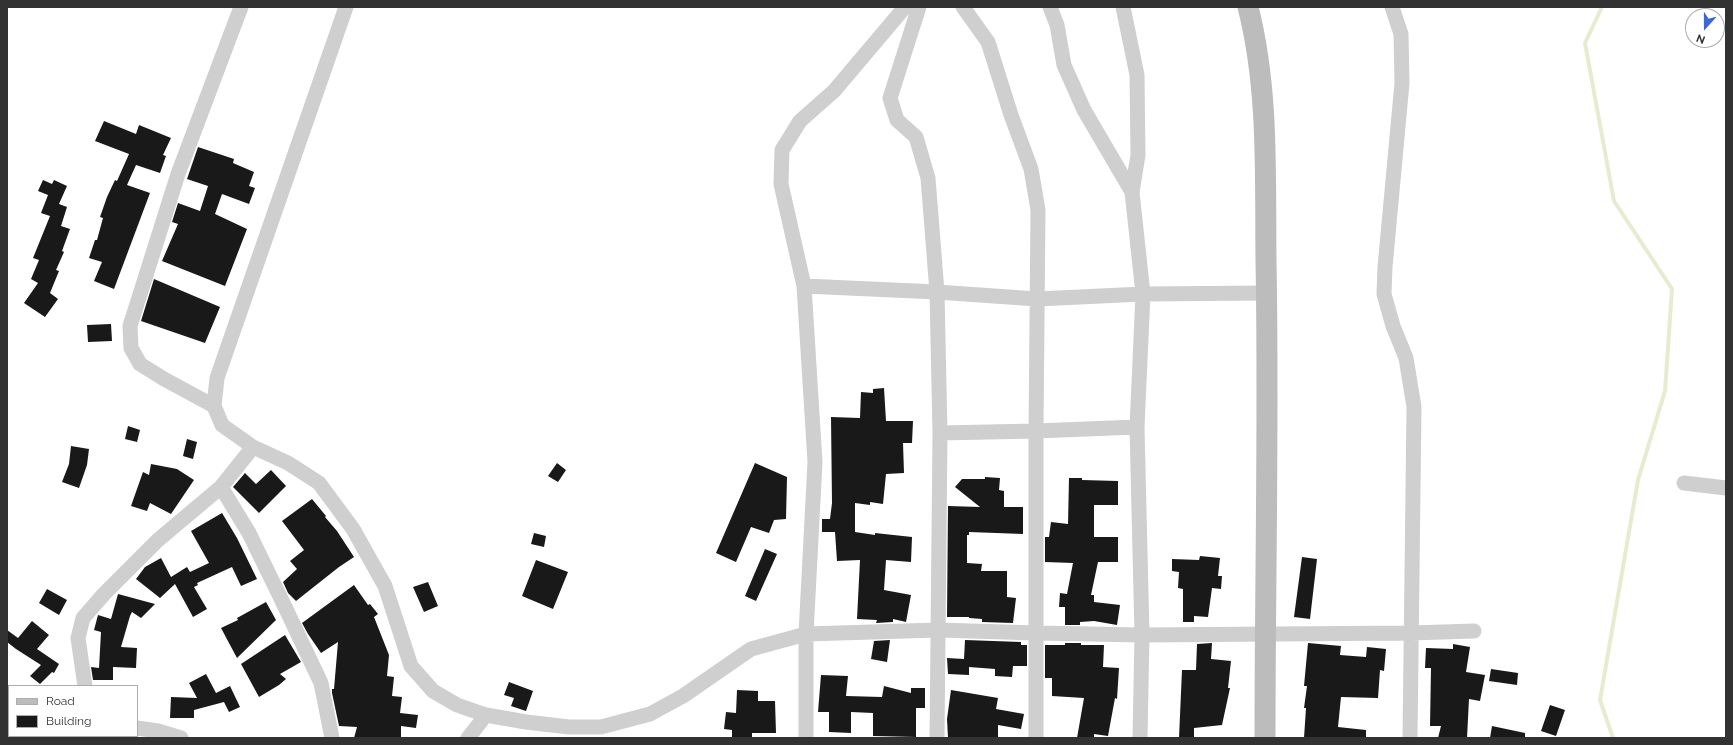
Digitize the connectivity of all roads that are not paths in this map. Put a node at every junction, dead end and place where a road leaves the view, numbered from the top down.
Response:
1 (241, 7) edge
2 (346, 7) edge
3 (905, 7) edge
4 (919, 7) edge
5 (963, 7) edge
6 (1050, 7) edge
7 (1122, 7) edge
8 (1248, 7) edge
9 (1392, 7) edge
10 (1132, 192) junction
11 (804, 286) junction
12 (937, 292) junction
13 (1267, 293) junction
14 (1143, 294) junction
15 (1037, 299) junction
16 (214, 406) junction
17 (1137, 427) junction
18 (1036, 431) junction
19 (940, 433) junction
20 (253, 447) junction
21 (1684, 483) dead end
22 (221, 487) junction
23 (1726, 488) edge
24 (938, 630) junction
25 (1474, 631) dead end
26 (1037, 633) junction
27 (1411, 633) junction
28 (806, 634) junction
29 (1265, 634) junction
30 (1142, 635) junction
31 (85, 685) edge
32 (486, 715) junction
33 (138, 728) edge
34 (567, 732) edge
35 (181, 738) edge
36 (332, 738) edge
37 (468, 738) edge
38 (806, 738) edge
39 (937, 738) edge
40 (1036, 738) edge
41 (1140, 738) edge
42 (1265, 738) edge
43 (1410, 738) edge

1 - 16 street
2 - 16 street
3 - 11 street
4 - 12 street
5 - 15 street
6 - 10 street
7 - 10 street
8 - 13 street
9 - 27 street
10 - 14 street
11 - 12 street
11 - 28 street
12 - 15 street
12 - 19 street
13 - 14 street
13 - 29 street
14 - 15 street
14 - 17 street
15 - 18 street
16 - 20 street
17 - 18 street
17 - 30 street
18 - 19 street
18 - 26 street
19 - 24 street
20 - 22 street
20 - 32 street
21 - 23 street
22 - 31 street
22 - 36 street
24 - 26 street
24 - 28 street
24 - 39 street
25 - 27 street
26 - 30 street
26 - 40 street
27 - 29 street
27 - 43 street
28 - 34 street
28 - 38 street
29 - 30 street
29 - 42 street
30 - 41 street
32 - 34 street
32 - 37 street
33 - 35 street

